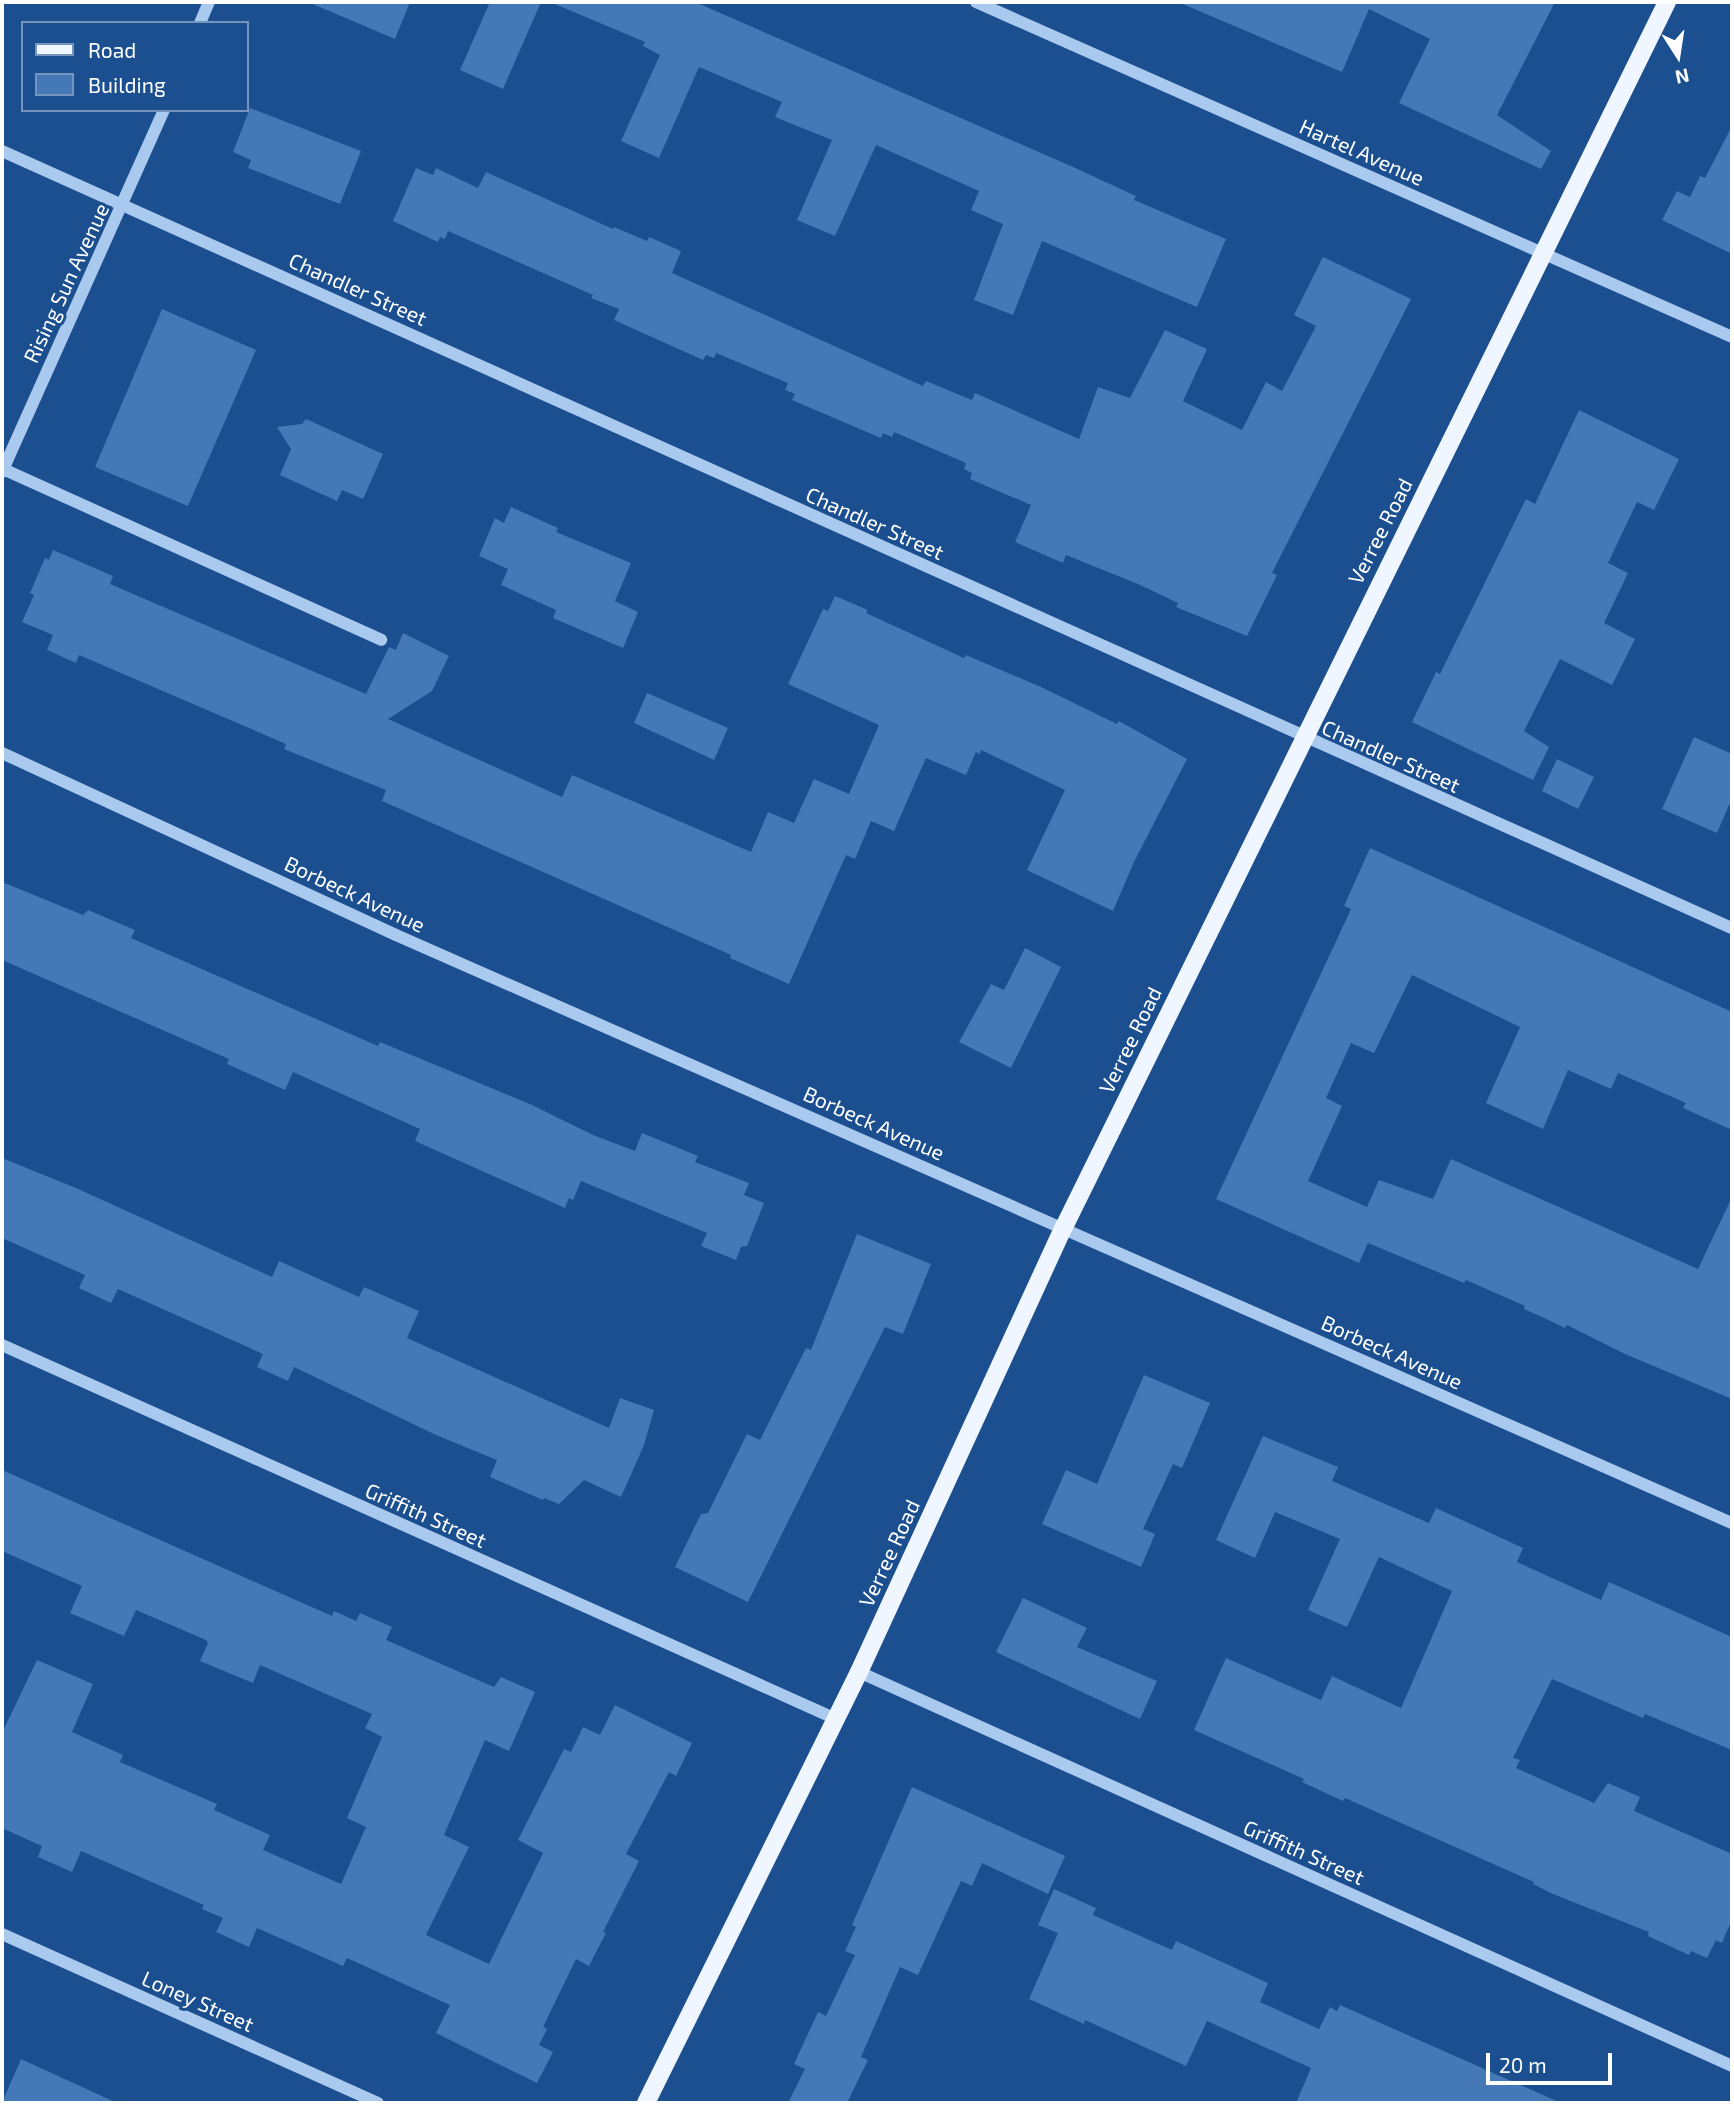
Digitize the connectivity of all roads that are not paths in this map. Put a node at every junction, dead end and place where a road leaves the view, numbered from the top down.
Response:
1 (209, 2) edge
2 (976, 2) edge
3 (1667, 2) edge
4 (201, 21) edge
5 (162, 112) edge
6 (2, 151) edge
7 (124, 204) junction
8 (1544, 254) junction
9 (1732, 337) edge
10 (6, 449) edge
11 (2, 470) edge
12 (381, 640) dead end
13 (1303, 737) junction
14 (2, 753) edge
15 (1732, 928) edge
16 (1065, 1227) junction
17 (2, 1345) edge
18 (1732, 1523) edge
19 (859, 1672) junction
20 (836, 1718) junction
21 (2, 1934) edge
22 (1732, 2066) edge
23 (378, 2103) edge
24 (646, 2103) edge

1 - 4 street
2 - 8 street, Hartel Avenue
3 - 8 main road, Verree Road
5 - 7 street, Rising Sun Avenue
6 - 7 street, Chandler Street
7 - 10 street, Rising Sun Avenue
7 - 13 street, Chandler Street
8 - 9 street, Hartel Avenue
8 - 13 main road, Verree Road
10 - 11 street, Rising Sun Avenue
11 - 12 street
13 - 15 street, Chandler Street
13 - 16 main road, Verree Road
14 - 16 street, Borbeck Avenue
16 - 18 street, Borbeck Avenue
16 - 19 main road, Verree Road
17 - 20 street, Griffith Street
19 - 20 main road, Verree Road
19 - 22 street, Griffith Street
20 - 24 main road, Verree Road
21 - 23 street, Loney Street

